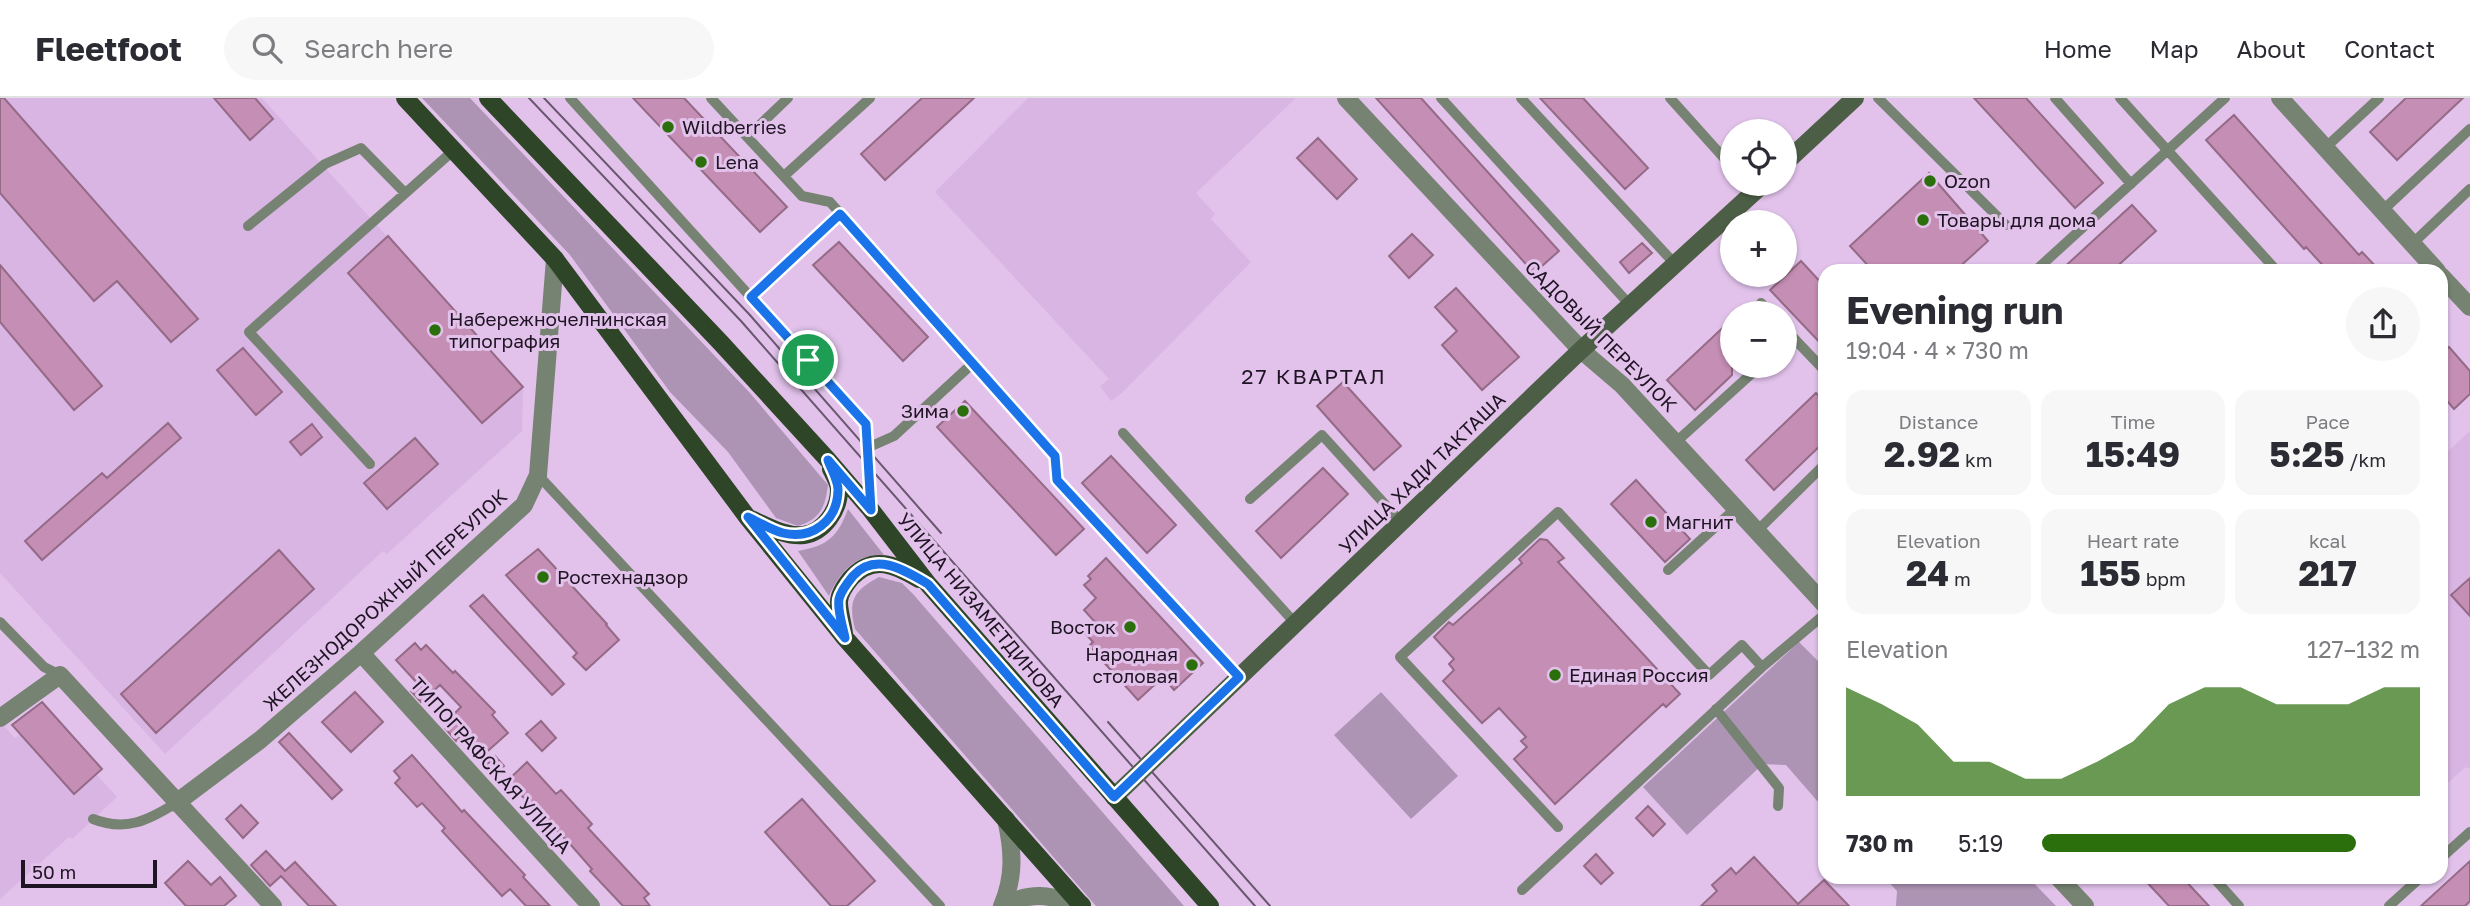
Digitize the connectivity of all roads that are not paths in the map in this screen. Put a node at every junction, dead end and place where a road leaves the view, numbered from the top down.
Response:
1 (405, 98) edge
2 (488, 98) edge
3 (570, 98) edge
4 (711, 98) edge
5 (788, 98) edge
6 (870, 98) edge
7 (1346, 98) edge
8 (1441, 98) edge
9 (1521, 98) edge
10 (1670, 98) edge
11 (1878, 98) edge
12 (2055, 98) edge
13 (2120, 98) edge
14 (2225, 98) edge
15 (2379, 98) edge
16 (1846, 101) edge
17 (2288, 101) edge
18 (2470, 129) edge
19 (747, 137) junction
20 (2325, 148) junction
21 (454, 150) junction
22 (2168, 150) junction
23 (1797, 151) edge
24 (1720, 154) edge
25 (784, 176) junction
26 (2131, 184) junction
27 (2470, 190) edge
28 (405, 193) junction
29 (1745, 196) edge
30 (2382, 211) junction
31 (840, 214) junction
32 (2006, 225) dead end
33 (248, 226) dead end
34 (2412, 244) junction
35 (555, 259) junction
36 (1675, 264) junction
37 (2043, 264) edge
38 (2271, 264) edge
39 (2431, 264) edge
40 (2448, 283) edge
41 (751, 297) junction
42 (1630, 305) junction
43 (2470, 307) edge
44 (1797, 345) edge
45 (1580, 350) junction
46 (973, 363) junction
47 (1818, 365) edge
48 (1747, 378) edge
49 (1123, 433) dead end
50 (1676, 443) junction
51 (867, 448) junction
52 (828, 460) junction
53 (370, 464) dead end
54 (1818, 471) edge
55 (538, 475) junction
56 (1250, 499) dead end
57 (1736, 508) junction
58 (871, 510) junction
59 (748, 517) junction
60 (1401, 522) junction
61 (1757, 531) junction
62 (1668, 570) dead end
63 (928, 584) junction
64 (1818, 597) edge
65 (1818, 620) edge
66 (0, 622) edge
67 (1295, 623) junction
68 (845, 638) junction
69 (360, 653) junction
70 (1762, 667) junction
71 (60, 675) junction
72 (1239, 677) junction
73 (1716, 709) junction
74 (0, 718) edge
75 (1114, 797) junction
76 (176, 803) junction
77 (1778, 806) dead end
78 (93, 819) dead end
79 (1006, 819) junction
80 (1558, 827) dead end
81 (2470, 832) edge
82 (2448, 852) edge
83 (2065, 884) edge
84 (2219, 884) edge
85 (2413, 884) edge
86 (1522, 890) dead end
87 (1082, 905) edge
88 (273, 906) edge
89 (591, 906) edge
90 (940, 906) edge
91 (1003, 906) edge
92 (1210, 906) edge
93 (2085, 906) edge
94 (2239, 906) edge
95 (2389, 906) edge

1 - 21 main road
2 - 52 main road, УЛИЦА НИЗАМЕТДИНОВА
3 - 41 lane
4 - 19 lane
5 - 19 lane
6 - 25 lane
7 - 45 street, САДОВЫЙ ПЕРЕУЛОК
8 - 42 lane
9 - 36 lane
10 - 24 lane
11 - 32 lane
12 - 26 lane
13 - 22 lane
14 - 22 lane
15 - 20 lane
16 - 23 main road
17 - 20 street
18 - 30 lane
19 - 25 lane
20 - 30 street
21 - 28 lane
21 - 35 main road
22 - 26 lane
22 - 38 lane
25 - 31 lane
26 - 37 lane
27 - 34 lane
28 - 33 lane
28 - 53 lane
29 - 36 main road, УЛИЦА ХАДИ ТАКТАША
30 - 34 street
31 - 41 lane
31 - 46 lane
34 - 39 street
35 - 55 street, ЖЕЛЕЗНОДОРОЖНЫЙ ПЕРЕУЛОК
35 - 59 main road
36 - 42 main road, УЛИЦА ХАДИ ТАКТАША
40 - 43 street
41 - 51 lane
42 - 45 main road, УЛИЦА ХАДИ ТАКТАША
44 - 47 lane
45 - 50 street, САДОВЫЙ ПЕРЕУЛОК
45 - 60 main road, УЛИЦА ХАДИ ТАКТАША
46 - 51 lane
46 - 72 lane
48 - 50 lane
49 - 67 lane
50 - 57 street, САДОВЫЙ ПЕРЕУЛОК
51 - 58 lane
52 - 58 main road, УЛИЦА НИЗАМЕТДИНОВА
52 - 59 main road
54 - 61 lane
55 - 69 street, ЖЕЛЕЗНОДОРОЖНЫЙ ПЕРЕУЛОК
55 - 90 lane
56 - 60 lane
57 - 61 street, САДОВЫЙ ПЕРЕУЛОК
57 - 62 lane
58 - 63 main road, УЛИЦА НИЗАМЕТДИНОВА
59 - 68 main road
60 - 67 main road, УЛИЦА ХАДИ ТАКТАША
61 - 64 street, САДОВЫЙ ПЕРЕУЛОК
63 - 68 main road
63 - 75 main road, УЛИЦА НИЗАМЕТДИНОВА
65 - 70 lane
66 - 71 lane
67 - 72 main road, УЛИЦА ХАДИ ТАКТАША
68 - 79 main road
69 - 76 street, ЖЕЛЕЗНОДОРОЖНЫЙ ПЕРЕУЛОК
69 - 89 street, ТИПОГРАФСКАЯ УЛИЦА
70 - 73 lane
70 - 80 lane
71 - 74 street
71 - 76 street
72 - 75 main road, УЛИЦА ХАДИ ТАКТАША
73 - 77 lane
73 - 86 lane
75 - 92 main road, УЛИЦА НИЗАМЕТДИНОВА
76 - 78 lane
76 - 88 street
79 - 87 main road
79 - 91 street
81 - 82 lane
83 - 93 street
84 - 94 lane
85 - 95 lane
87 - 91 street

